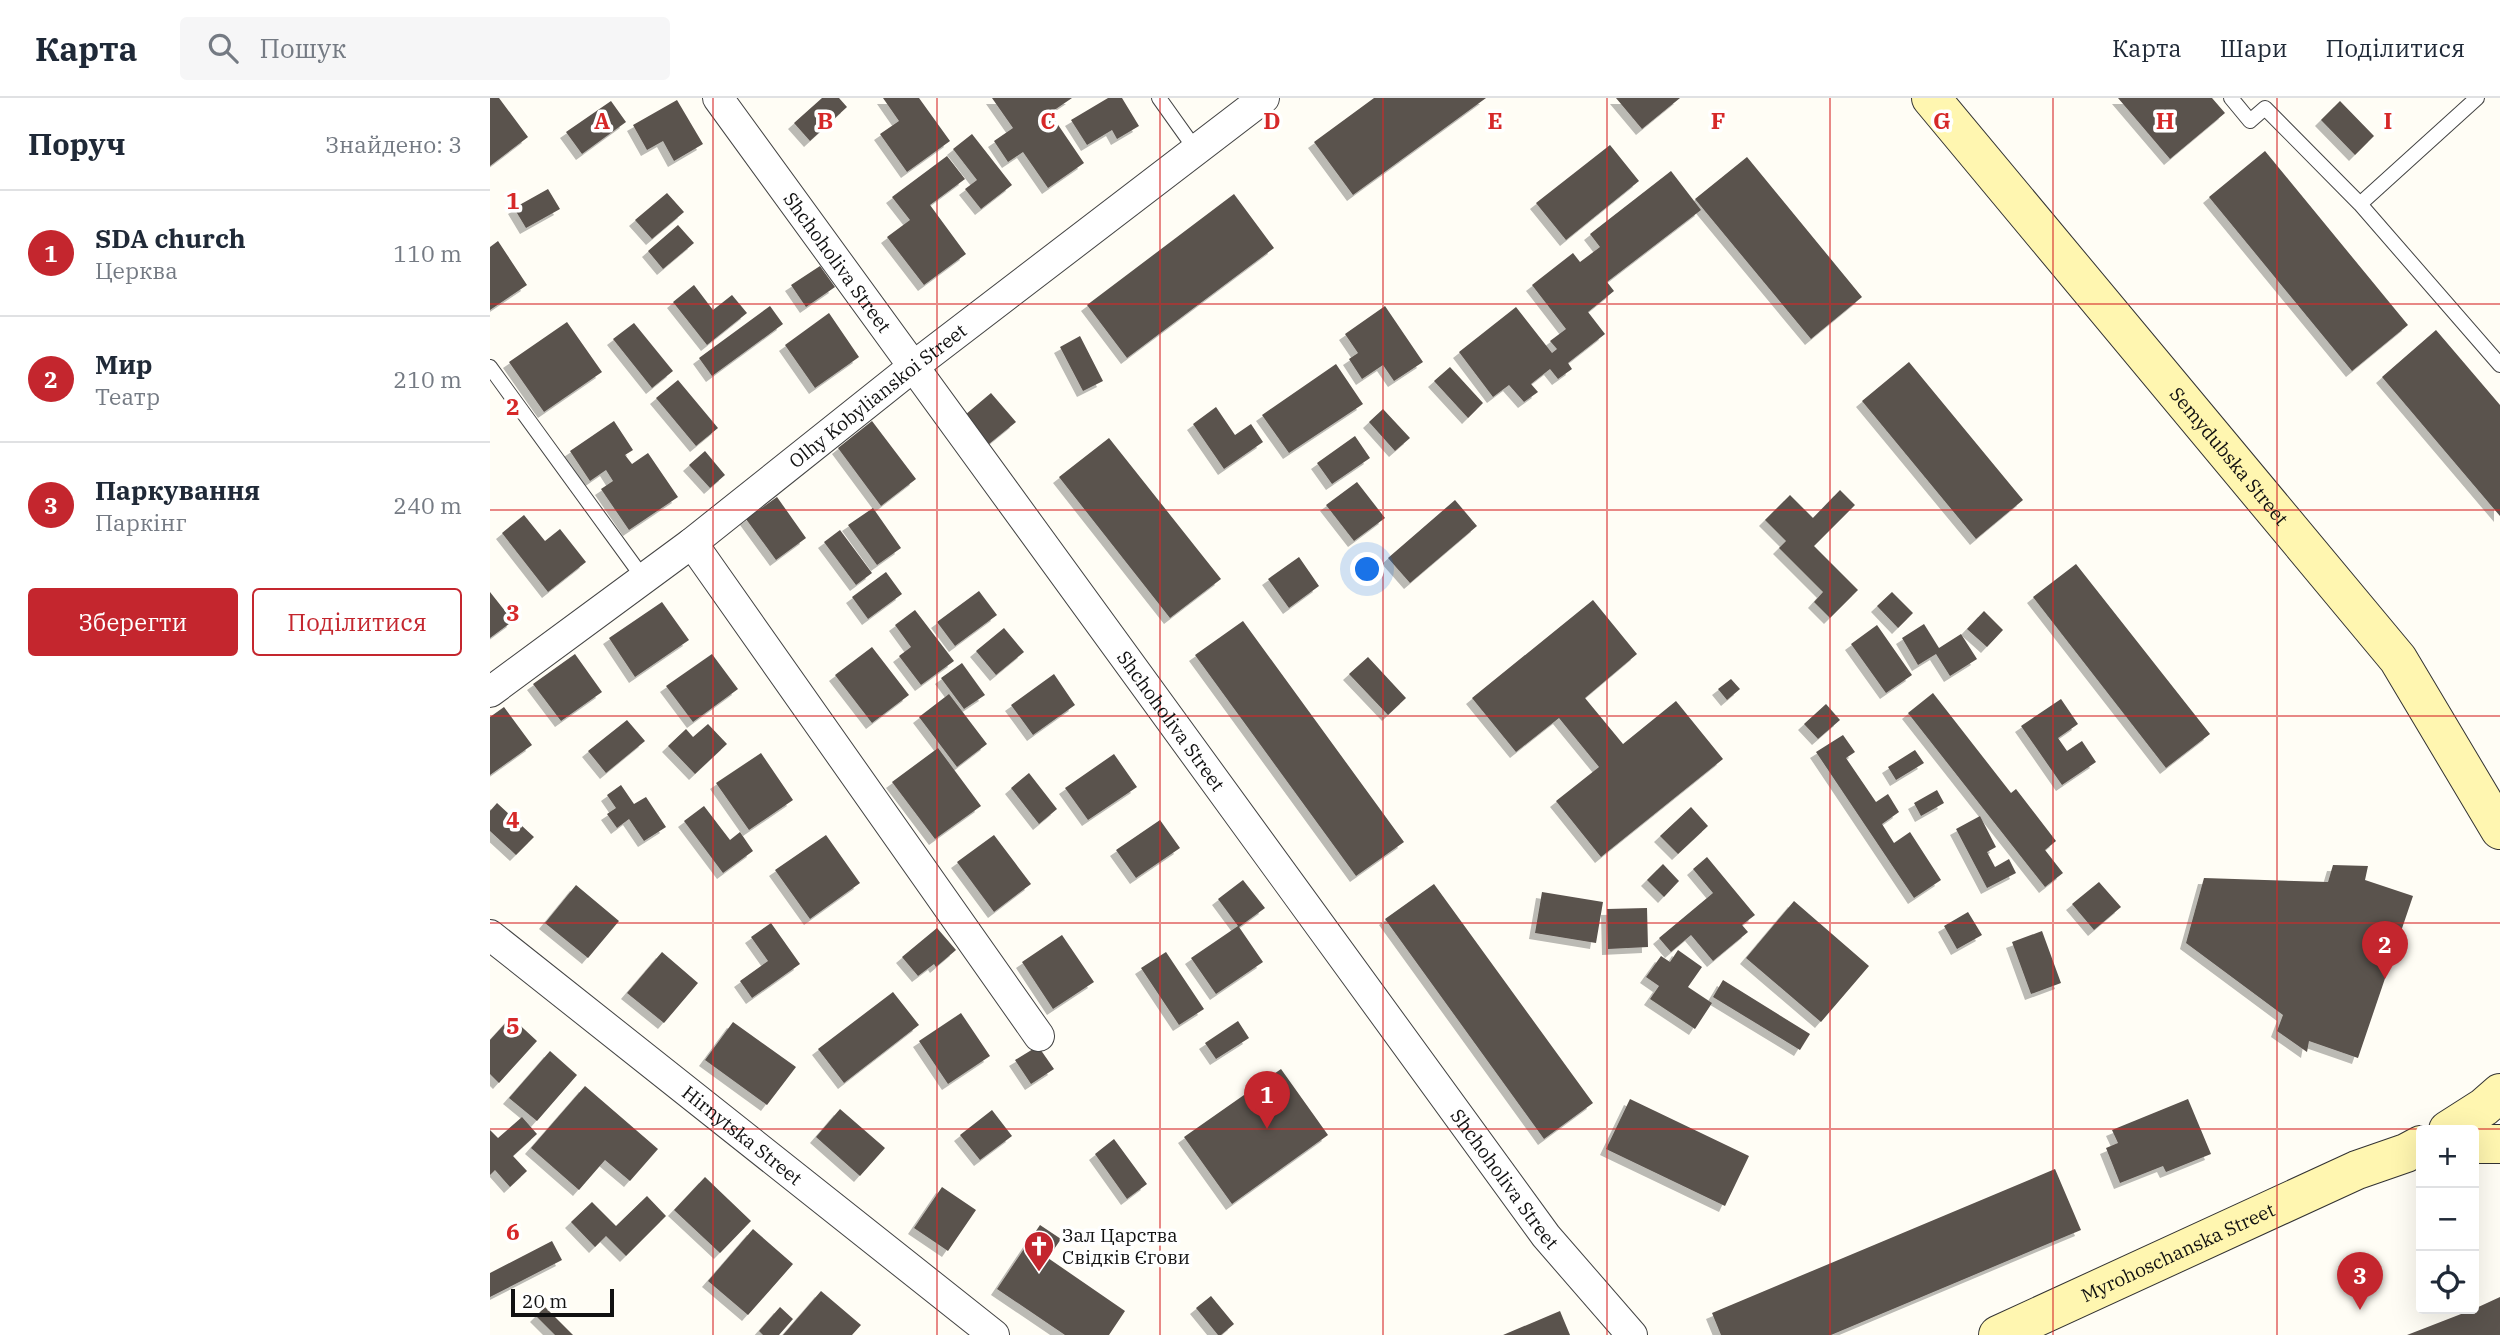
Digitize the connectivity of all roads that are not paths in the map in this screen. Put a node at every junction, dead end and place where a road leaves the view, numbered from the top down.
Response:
1 (718, 98) edge
2 (1158, 98) edge
3 (1264, 98) edge
4 (1931, 98) edge
5 (2231, 98) edge
6 (2477, 98) edge
7 (1196, 150) junction
8 (2360, 204) junction
9 (2500, 365) edge
10 (914, 366) junction
11 (490, 367) edge
12 (692, 543) junction
13 (643, 579) junction
14 (490, 692) edge
15 (2500, 831) edge
16 (490, 935) edge
17 (1039, 1036) dead end
18 (2500, 1093) edge
19 (2456, 1125) edge
20 (2479, 1144) edge
21 (2500, 1144) edge
22 (2416, 1150) edge
23 (994, 1335) edge
24 (1632, 1335) edge
25 (1998, 1335) edge

1 - 10 street, Shchoholiva Street
2 - 7 lane
3 - 7 street, Olhy Kobylianskoi Street
4 - 15 street, Semydubska Street
5 - 8 lane
6 - 8 lane
7 - 10 street, Olhy Kobylianskoi Street
8 - 9 lane
10 - 12 street, Olhy Kobylianskoi Street
10 - 24 street, Shchoholiva Street
11 - 13 lane
12 - 13 street, Olhy Kobylianskoi Street
12 - 17 street
13 - 14 street, Olhy Kobylianskoi Street
16 - 23 street, Hirnytska Street
18 - 19 street
20 - 21 street
22 - 25 street, Myrohoschanska Street

